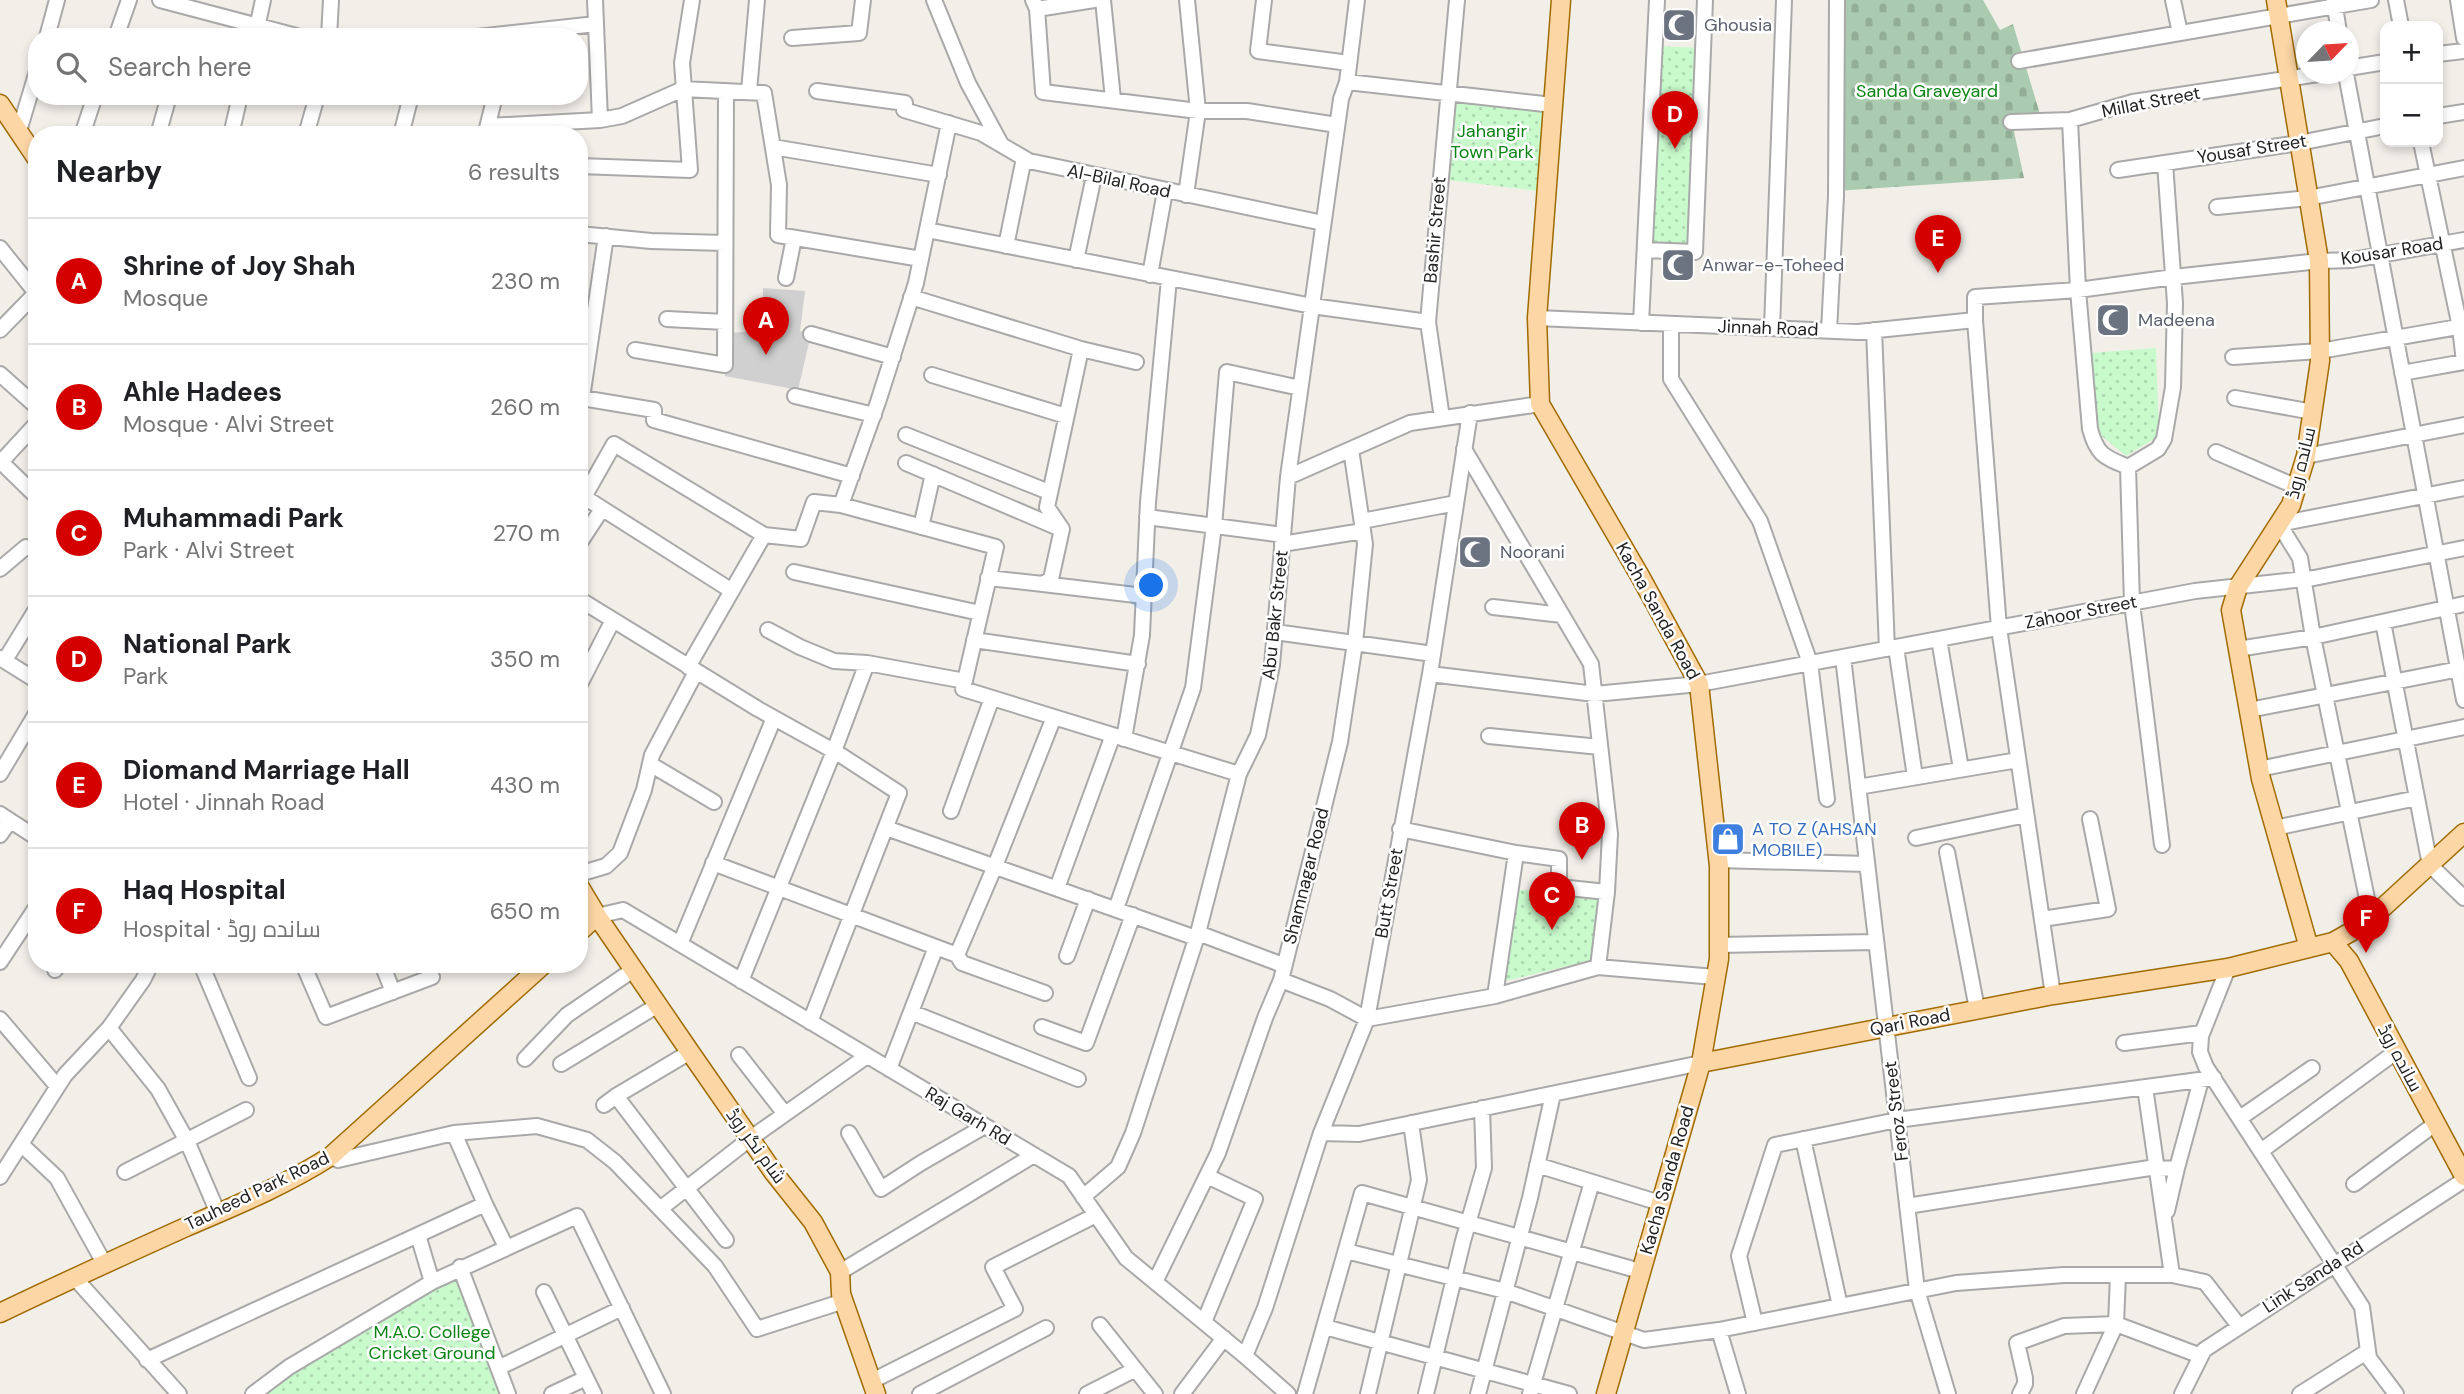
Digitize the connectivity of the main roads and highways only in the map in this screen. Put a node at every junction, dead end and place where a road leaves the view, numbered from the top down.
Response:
1 (1561, 0) edge
2 (2277, 8) edge
3 (0, 104) edge
4 (28, 145) edge
5 (2464, 833) edge
6 (588, 901) edge
7 (597, 916) junction
8 (588, 924) edge
9 (2333, 942) junction
10 (2309, 948) junction
11 (534, 973) edge
12 (1701, 1063) junction
13 (2464, 1178) edge
14 (0, 1313) edge
15 (874, 1388) edge
16 (1606, 1394) edge

1 - 12 main road, Kacha Sanda Road
2 - 10 main road, ساندہ روڈ
3 - 4 main road
5 - 9 main road, Qari Road
6 - 7 main road, شام نگر روڈ
7 - 8 main road
7 - 15 main road, شام نگر روڈ
9 - 10 main road, Qari Road
9 - 13 main road, ساندہ روڈ
10 - 12 main road, Qari Road
11 - 14 main road, Tauheed Park Road
12 - 16 main road, Kacha Sanda Road

